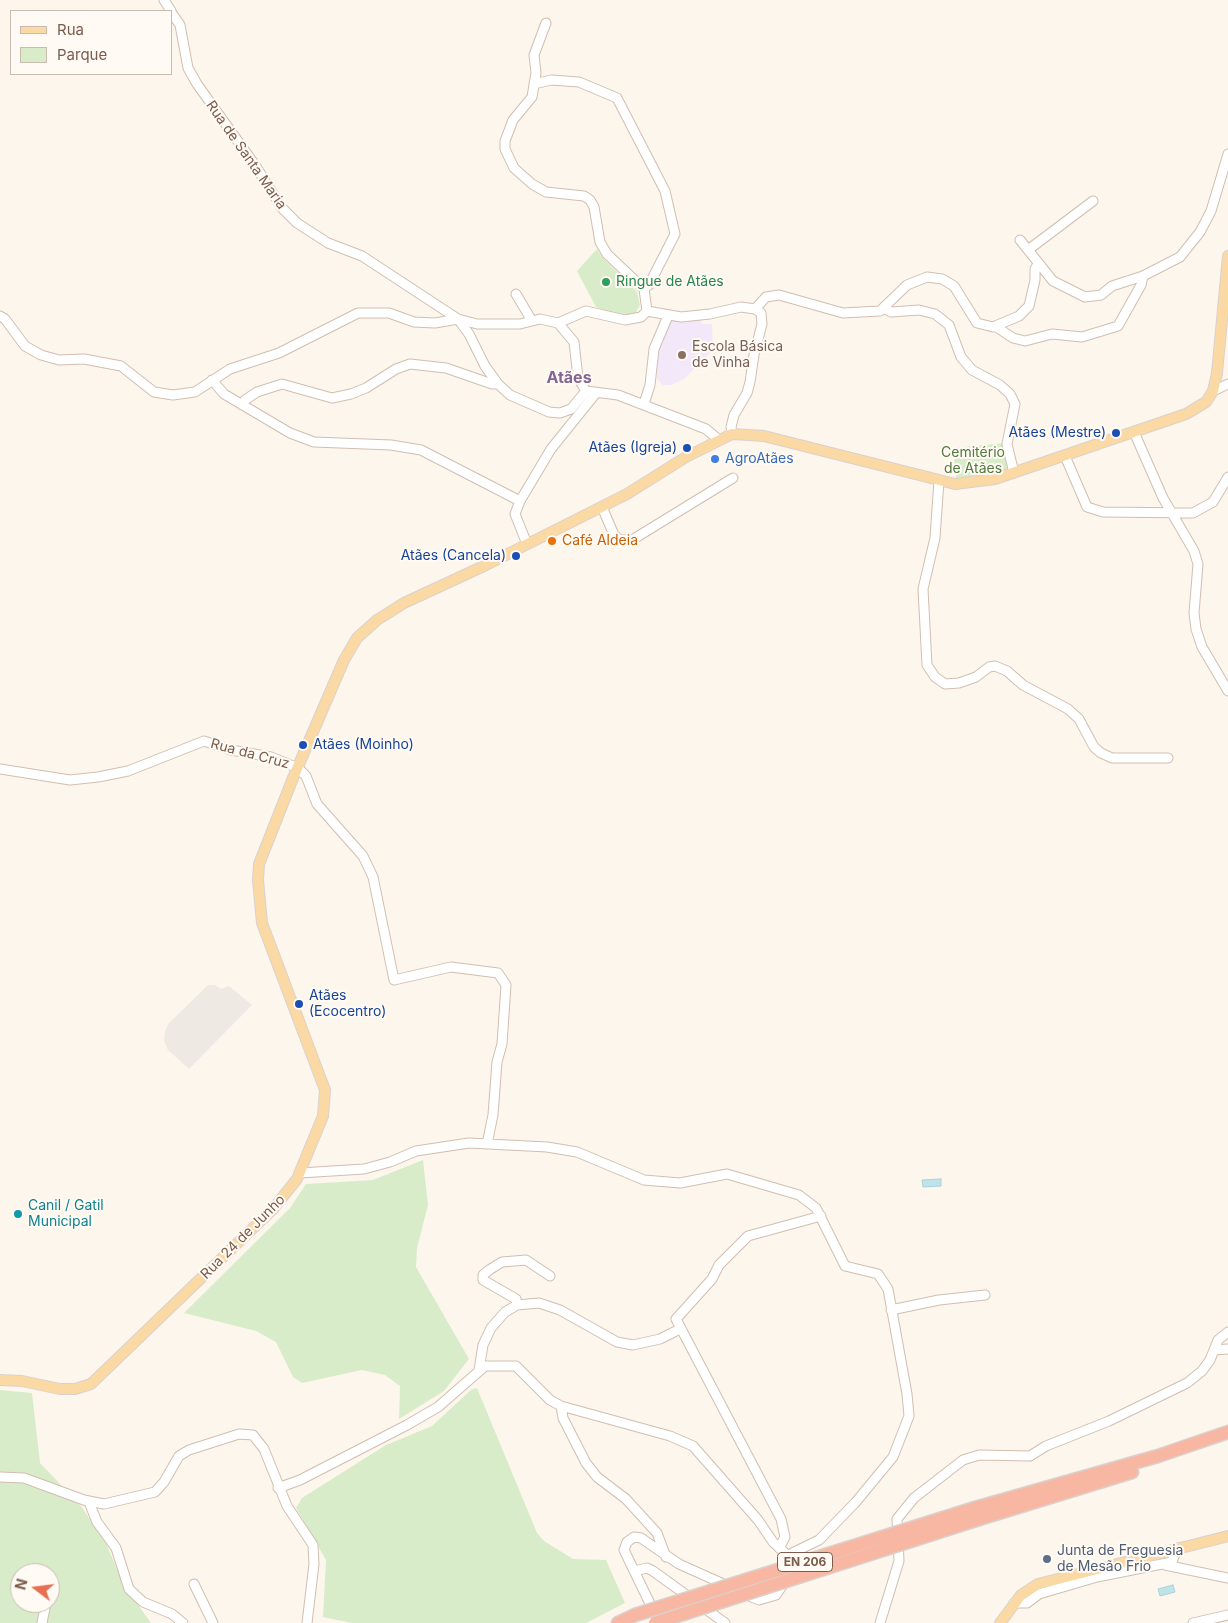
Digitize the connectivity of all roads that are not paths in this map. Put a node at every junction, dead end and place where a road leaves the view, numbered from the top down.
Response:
1 (172, 13) edge
2 (546, 23) dead end
3 (534, 84) junction
4 (1228, 154) edge
5 (1093, 201) dead end
6 (1020, 240) dead end
7 (1028, 250) junction
8 (1228, 256) edge
9 (1038, 264) junction
10 (1143, 276) junction
11 (644, 289) junction
12 (516, 294) dead end
13 (884, 308) junction
14 (756, 309) junction
15 (647, 311) junction
16 (0, 316) edge
17 (668, 316) junction
18 (458, 319) junction
19 (532, 321) junction
20 (558, 323) junction
21 (995, 326) junction
22 (212, 380) junction
23 (498, 384) junction
24 (1228, 384) edge
25 (586, 391) junction
26 (1213, 391) junction
27 (596, 392) junction
28 (644, 404) junction
29 (242, 405) junction
30 (1134, 432) junction
31 (732, 434) junction
32 (719, 440) junction
33 (1065, 456) junction
34 (1014, 473) junction
35 (1228, 477) edge
36 (733, 478) dead end
37 (938, 480) junction
38 (520, 501) junction
39 (602, 507) junction
40 (1171, 511) junction
41 (526, 544) junction
42 (1228, 691) edge
43 (1168, 758) dead end
44 (298, 768) junction
45 (0, 769) edge
46 (487, 1144) junction
47 (300, 1173) junction
48 (821, 1216) junction
49 (550, 1276) dead end
50 (985, 1295) dead end
51 (518, 1306) junction
52 (891, 1310) junction
53 (680, 1329) junction
54 (1228, 1332) edge
55 (1228, 1349) edge
56 (1214, 1350) junction
57 (479, 1370) junction
58 (0, 1380) edge
59 (561, 1406) junction
60 (1228, 1432) edge
61 (1228, 1437) edge
62 (0, 1477) edge
63 (278, 1488) junction
64 (88, 1502) junction
65 (977, 1513) junction
66 (1228, 1536) edge
67 (779, 1548) junction
68 (1176, 1548) junction
69 (1165, 1551) junction
70 (1144, 1556) junction
71 (666, 1557) junction
72 (784, 1557) junction
73 (1172, 1562) junction
74 (1161, 1564) junction
75 (1184, 1567) junction
76 (634, 1570) junction
77 (1228, 1578) edge
78 (194, 1584) dead end
79 (1014, 1603) junction
80 (1228, 1615) edge
81 (183, 1623) edge
82 (213, 1623) edge
83 (307, 1623) edge
84 (618, 1623) edge
85 (657, 1623) edge
86 (725, 1623) edge
87 (880, 1623) edge
88 (1000, 1623) edge
89 (1193, 1623) edge

1 - 18 street, Rua de Santa Maria
2 - 3 street
3 - 11 street
3 - 11 street
4 - 10 street
5 - 7 street
6 - 7 street
7 - 9 street
8 - 26 main road
9 - 10 street
9 - 21 street
10 - 21 street
11 - 15 street
12 - 19 street
13 - 14 street
13 - 21 street
13 - 34 street
14 - 17 street
14 - 31 street
15 - 17 street
15 - 20 street
16 - 22 street
17 - 28 street
18 - 19 street
18 - 22 street
18 - 23 street, Rua de Santa Maria
19 - 20 street
20 - 25 street
22 - 29 street
23 - 25 street, Rua de Santa Maria
23 - 29 street
24 - 26 street
25 - 27 street
26 - 30 main road
27 - 28 street
27 - 38 street
28 - 32 street
29 - 38 street
30 - 33 main road
30 - 40 street
31 - 32 main road, Rua 24 de Junho
31 - 37 main road
32 - 39 main road, Rua 24 de Junho
33 - 34 main road
33 - 40 street
34 - 37 main road
35 - 40 street
36 - 39 street
37 - 43 street
38 - 41 street
39 - 41 main road, Rua 24 de Junho
40 - 42 street
41 - 44 main road, Rua 24 de Junho
44 - 45 street, Rua da Cruz
44 - 46 street
44 - 47 main road, Rua 24 de Junho
46 - 47 street
46 - 48 street
47 - 58 main road, Rua 24 de Junho
48 - 52 street
48 - 53 street
49 - 51 street
50 - 52 street
51 - 53 street
51 - 57 street
52 - 72 street
53 - 67 street
54 - 56 street
55 - 56 street
56 - 87 street
57 - 59 street
57 - 63 street
59 - 67 street
59 - 71 street
60 - 65 highway, EN 206
61 - 65 highway, EN 206
62 - 64 street
63 - 64 street
63 - 83 street
64 - 81 street
65 - 84 highway, EN 206, bridge
65 - 85 highway, EN 206, bridge
66 - 68 main road
67 - 72 street
68 - 69 main road
68 - 73 street
69 - 70 main road
69 - 73 street
70 - 74 street
70 - 79 main road
71 - 72 street
71 - 76 street
73 - 74 street
73 - 75 street
74 - 75 street
74 - 79 street
75 - 77 street
76 - 85 street
76 - 86 street
78 - 82 street
79 - 88 main road
80 - 89 street

